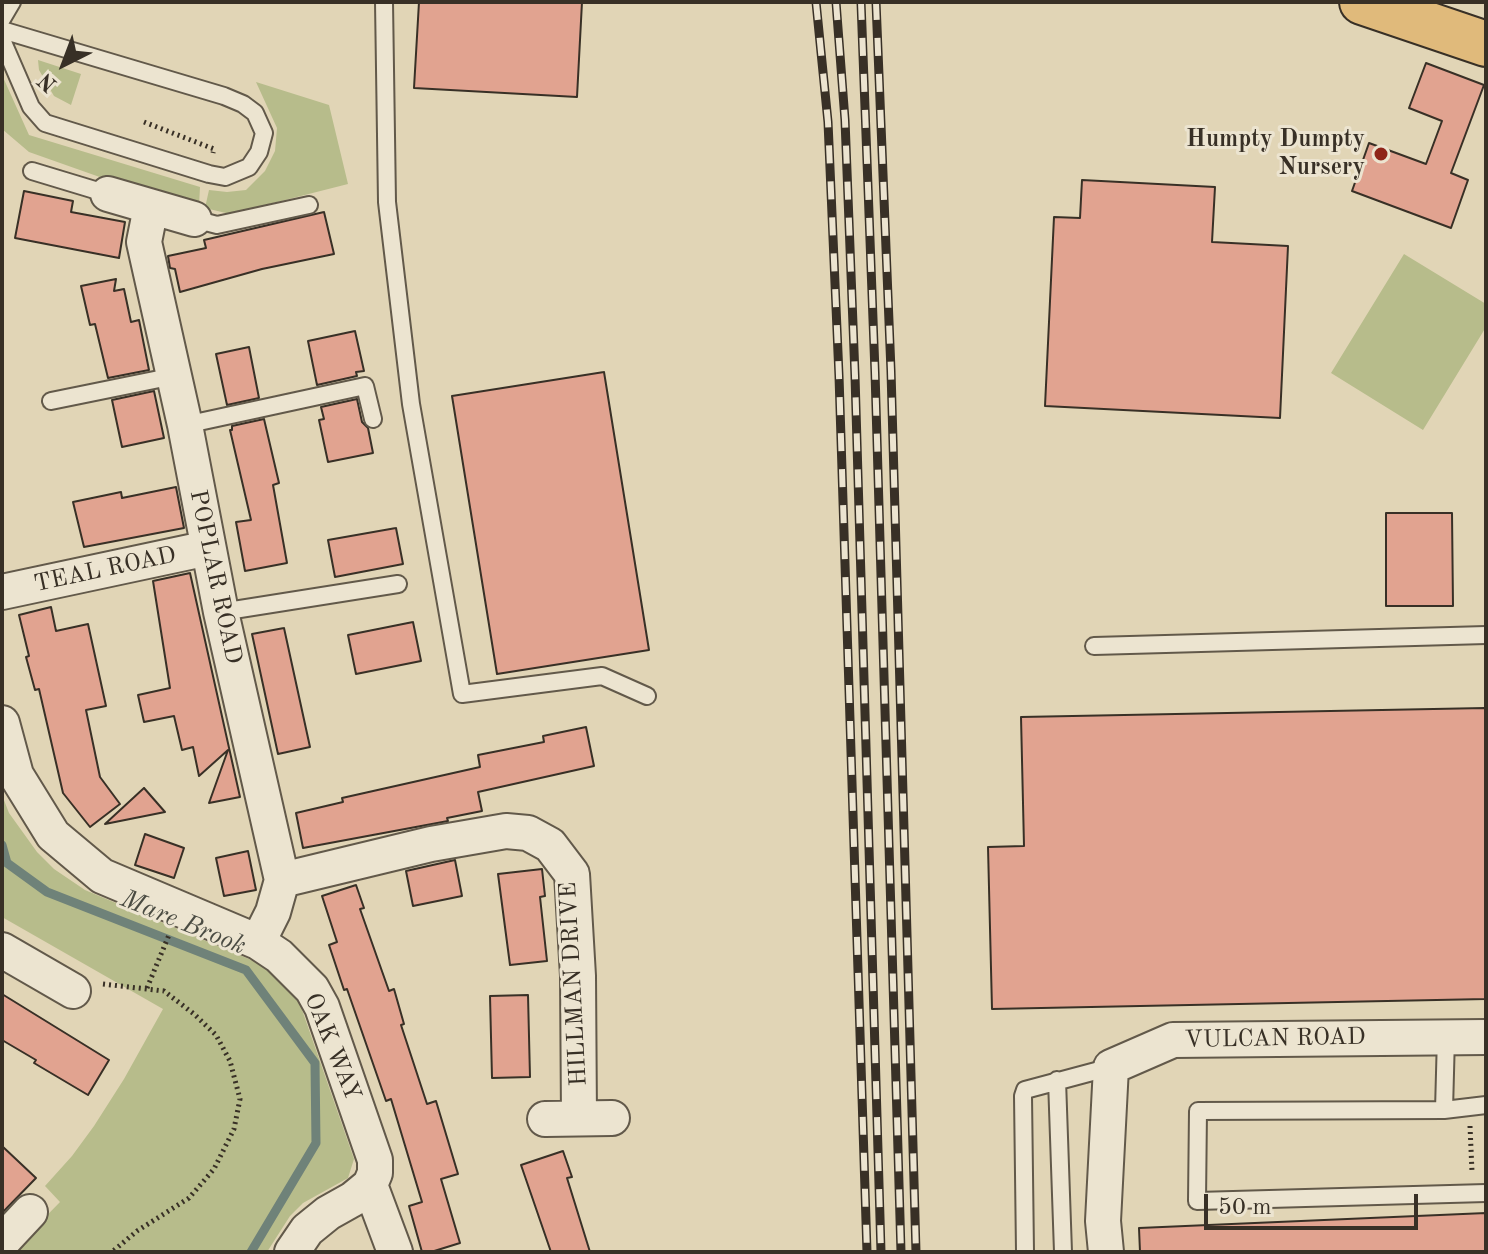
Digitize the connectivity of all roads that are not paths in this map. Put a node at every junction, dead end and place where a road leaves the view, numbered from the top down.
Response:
1 (12, 2) edge
2 (384, 2) edge
3 (1374, 4) edge
4 (2, 19) edge
5 (2, 30) edge
6 (2, 40) edge
7 (1486, 44) edge
8 (32, 171) dead end
9 (108, 194) joint
10 (309, 205) dead end
11 (151, 207) junction
12 (194, 219) joint
13 (174, 376) junction
14 (51, 401) dead end
15 (373, 419) dead end
16 (185, 425) junction
17 (208, 548) junction
18 (398, 584) dead end
19 (2, 592) edge
20 (221, 612) junction
21 (1486, 635) edge
22 (1094, 646) dead end
23 (647, 696) dead end
24 (2, 723) edge
25 (282, 880) junction
26 (258, 942) junction
27 (2, 950) edge
28 (83, 984) road end
29 (1446, 1036) junction
30 (1486, 1037) edge
31 (1111, 1067) junction
32 (1057, 1080) junction
33 (1486, 1105) edge
34 (1444, 1110) junction
35 (545, 1119) dead end
36 (370, 1185) junction
37 (1480, 1193) edge
38 (30, 1212) dead end
39 (2, 1242) edge
40 (292, 1252) edge
41 (395, 1252) edge
42 (1025, 1252) edge
43 (1063, 1252) edge
44 (1106, 1252) edge

1 - 4 lane
2 - 23 lane
3 - 7 highway
5 - 6 lane
8 - 9 lane
9 - 11 street
10 - 12 lane
11 - 12 street
11 - 13 street, POPLAR ROAD
13 - 14 lane
13 - 16 street, POPLAR ROAD
15 - 16 lane
16 - 17 street, POPLAR ROAD
17 - 19 street, TEAL ROAD
17 - 20 street, POPLAR ROAD
18 - 20 lane
20 - 25 street, POPLAR ROAD
21 - 22 lane
24 - 26 street, OAK WAY
25 - 26 street
25 - 35 street, HILLMAN DRIVE
26 - 36 street, OAK WAY
27 - 28 street
29 - 30 street, VULCAN ROAD
29 - 31 street, VULCAN ROAD
29 - 34 lane
31 - 32 lane
31 - 44 street
32 - 42 lane
32 - 43 lane
33 - 34 lane
34 - 37 lane
36 - 40 street
36 - 41 street
38 - 39 street

